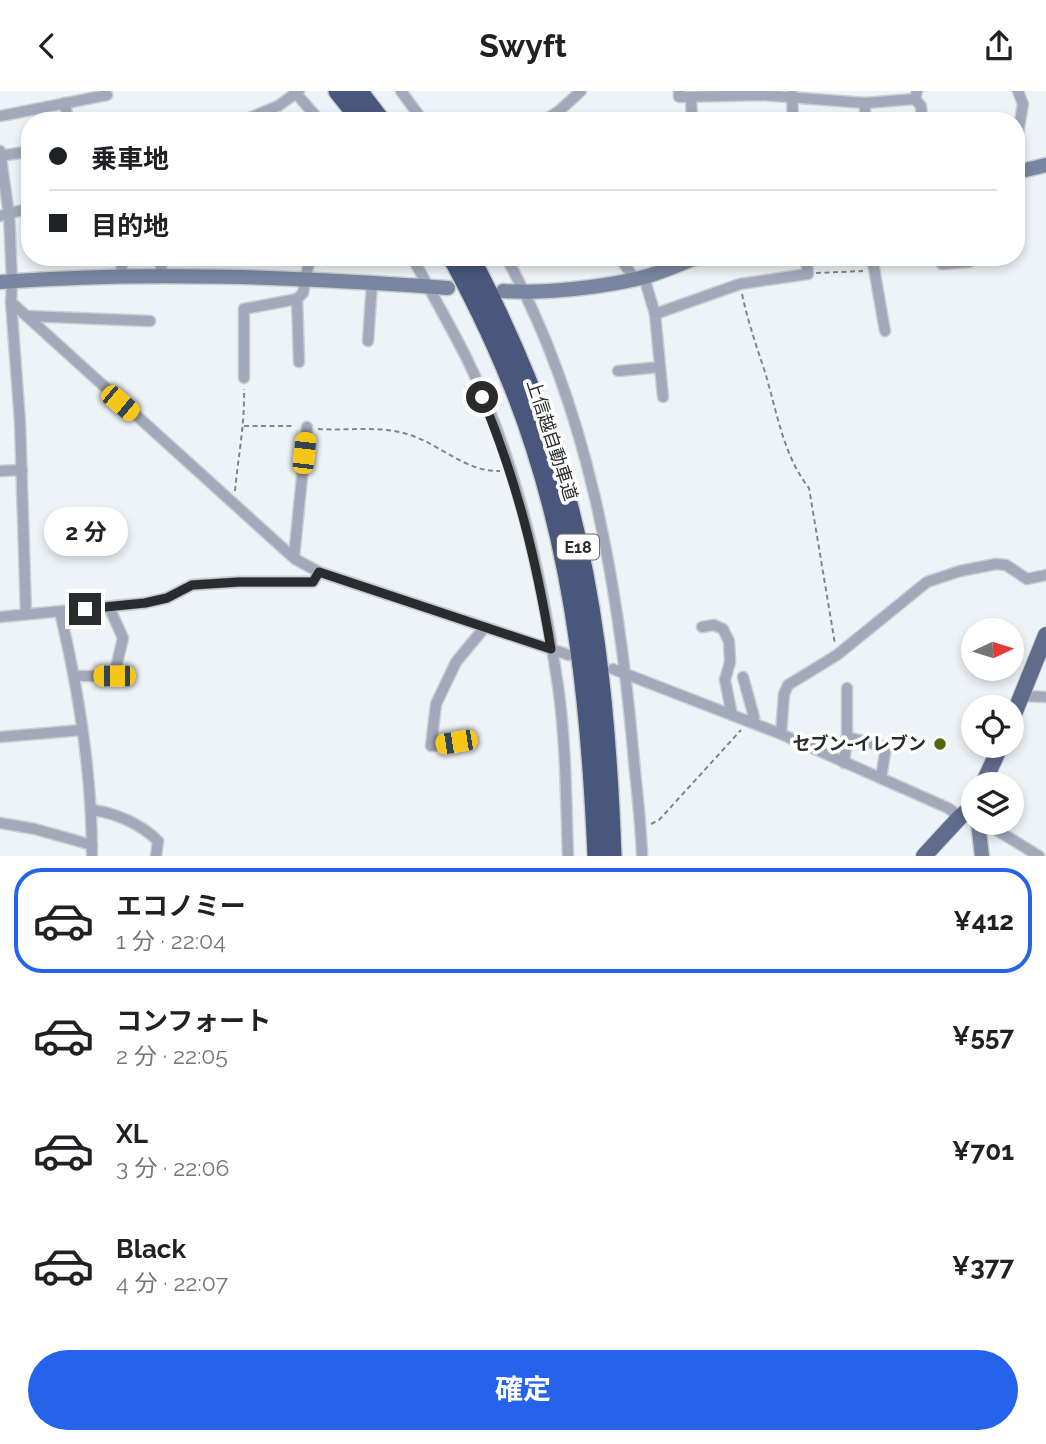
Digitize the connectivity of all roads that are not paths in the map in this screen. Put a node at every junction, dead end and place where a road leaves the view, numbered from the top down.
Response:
1 (338, 91) edge
2 (358, 91) edge
3 (401, 91) edge
4 (581, 91) edge
5 (679, 91) edge
6 (1018, 91) edge
7 (296, 92) edge
8 (757, 93) edge
9 (107, 95) dead end
10 (792, 95) edge
11 (916, 95) edge
12 (691, 97) junction
13 (65, 103) junction
14 (865, 103) junction
15 (66, 112) edge
16 (264, 112) edge
17 (313, 112) edge
18 (355, 112) edge
19 (375, 112) edge
20 (416, 112) edge
21 (557, 112) edge
22 (692, 112) edge
23 (865, 112) edge
24 (921, 112) edge
25 (1022, 112) edge
26 (0, 116) edge
27 (21, 152) edge
28 (1, 153) edge
29 (1046, 165) edge
30 (1025, 170) edge
31 (21, 211) edge
32 (4, 216) edge
33 (121, 266) edge
34 (161, 266) edge
35 (309, 266) edge
36 (417, 266) edge
37 (457, 266) edge
38 (474, 266) edge
39 (511, 266) edge
40 (627, 266) edge
41 (673, 266) edge
42 (807, 266) edge
43 (873, 266) edge
44 (122, 277) junction
45 (160, 277) junction
46 (639, 278) junction
47 (307, 279) junction
48 (6, 281) edge
49 (372, 283) junction
50 (428, 286) junction
51 (448, 288) dead end
52 (503, 291) dead end
53 (526, 293) junction
54 (297, 299) junction
55 (11, 302) junction
56 (655, 314) junction
57 (27, 316) junction
58 (150, 321) dead end
59 (885, 331) dead end
60 (368, 341) dead end
61 (299, 362) dead end
62 (660, 367) junction
63 (618, 371) dead end
64 (244, 378) road end
65 (663, 397) dead end
66 (307, 428) road end
67 (22, 470) junction
68 (0, 471) edge
69 (294, 557) junction
70 (319, 572) junction
71 (1046, 575) edge
72 (109, 607) junction
73 (60, 612) junction
74 (26, 614) junction
75 (0, 617) edge
76 (485, 627) junction
77 (702, 627) dead end
78 (1046, 635) edge
79 (551, 649) junction
80 (569, 655) dead end
81 (613, 669) dead end
82 (626, 675) junction
83 (75, 676) junction
84 (743, 677) dead end
85 (847, 688) dead end
86 (1021, 695) edge
87 (1024, 696) edge
88 (1046, 697) edge
89 (732, 715) junction
90 (748, 721) junction
91 (82, 730) junction
92 (781, 734) junction
93 (0, 737) edge
94 (847, 737) junction
95 (456, 742) dead end
96 (844, 763) junction
97 (881, 778) junction
98 (92, 810) junction
99 (961, 811) edge
100 (961, 822) edge
101 (0, 823) edge
102 (977, 835) edge
103 (1005, 835) edge
104 (92, 850) edge
105 (156, 856) edge
106 (568, 856) edge
107 (597, 856) edge
108 (612, 856) edge
109 (642, 856) edge
110 (924, 856) edge
111 (982, 856) edge
112 (1039, 856) edge

1 - 18 highway
2 - 19 highway
3 - 20 street
4 - 21 street
5 - 12 street
6 - 25 street
7 - 16 street
7 - 17 street
8 - 10 street
8 - 12 street
9 - 13 street
10 - 14 street
11 - 14 street
11 - 24 street
12 - 22 street
13 - 15 street
13 - 26 street
14 - 23 street
27 - 28 street
28 - 32 street
29 - 30 street
31 - 32 street
32 - 48 street
33 - 44 street
34 - 45 street
35 - 47 street
36 - 50 street
37 - 107 highway, 上信越自動車道 / E18
38 - 108 highway, 上信越自動車道 / E18
39 - 53 street
40 - 46 street
41 - 46 street
42 - 56 street
43 - 59 street
44 - 45 street
44 - 48 street
45 - 47 street
46 - 53 street
46 - 56 street
47 - 49 street
47 - 54 street
48 - 55 street
49 - 50 street
49 - 60 street
50 - 51 street
50 - 79 street
52 - 53 street
53 - 82 street
54 - 61 street
54 - 64 street
55 - 57 street
55 - 67 street
56 - 62 street
57 - 58 street
57 - 69 street
62 - 63 street
62 - 65 street
66 - 69 street
67 - 68 street
67 - 74 street
69 - 70 street
70 - 72 street
70 - 76 street
71 - 92 street
72 - 73 street
72 - 83 street
73 - 74 street
73 - 83 street
74 - 75 street
76 - 79 street
76 - 95 street
77 - 89 street
78 - 86 main road
79 - 80 street
79 - 106 street
81 - 82 street
82 - 89 street
82 - 109 street
83 - 91 street
84 - 90 street
85 - 94 street
87 - 88 street
89 - 90 street
90 - 92 street
91 - 93 street
91 - 98 street
92 - 96 street
94 - 96 street
94 - 97 street
96 - 97 street
97 - 99 street
98 - 104 street
98 - 105 street
100 - 110 main road
101 - 104 street
102 - 111 street
103 - 112 street

